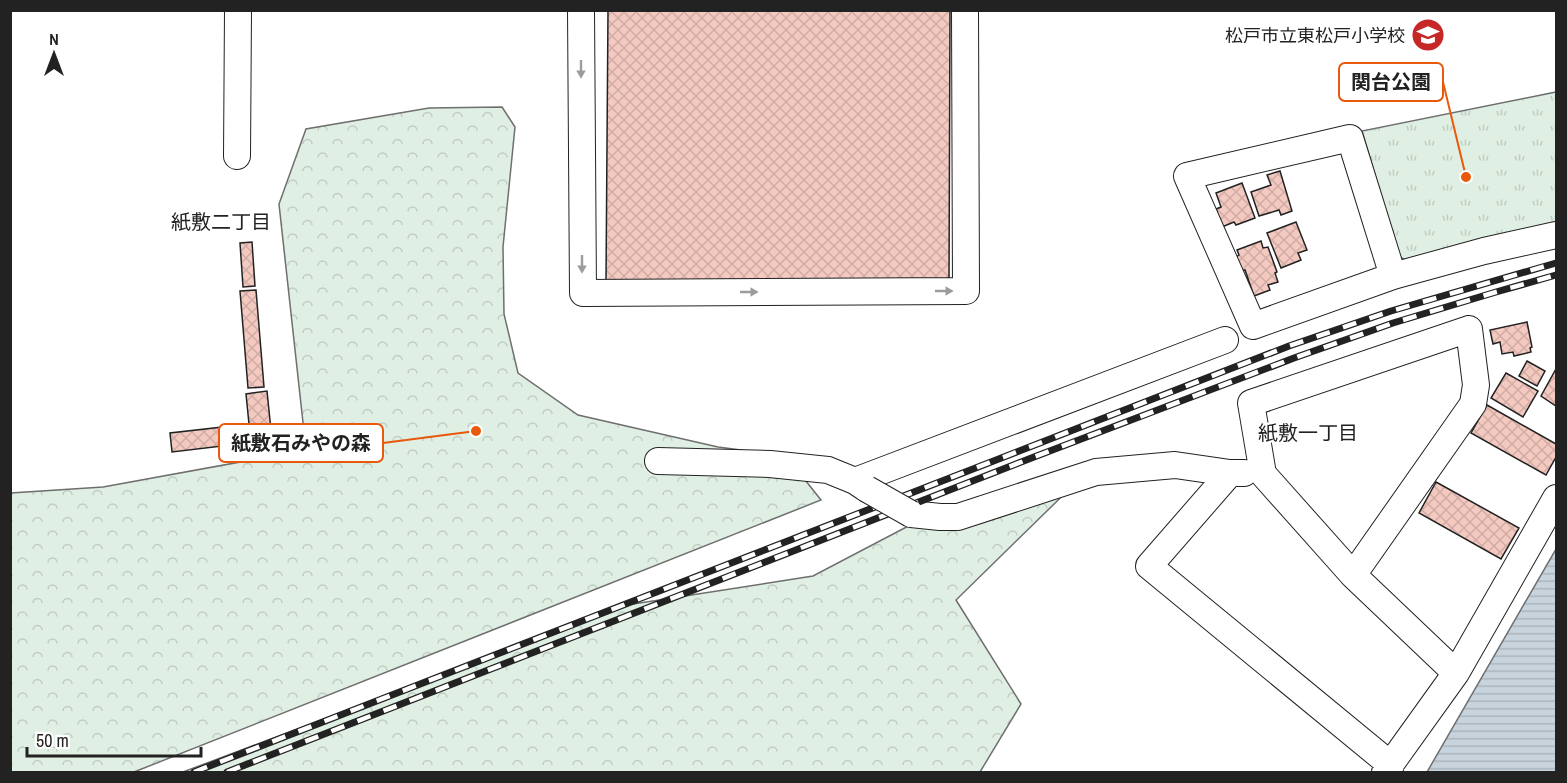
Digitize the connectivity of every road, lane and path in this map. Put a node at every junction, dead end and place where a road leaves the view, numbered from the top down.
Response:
1 (238, 10) edge
2 (581, 10) edge
3 (965, 10) edge
4 (237, 156) dead end
5 (1557, 235) edge
6 (1393, 276) junction
7 (1225, 340) dead end
8 (658, 461) dead end
9 (1230, 473) junction
10 (1263, 474) junction
11 (861, 485) junction
12 (1557, 498) edge
13 (1353, 575) junction
14 (1456, 673) junction
15 (1388, 769) edge

1 - 4 street
2 -> 3 street
5 - 6 street
6 - 6 street
7 - 11 street
8 - 11 street
9 - 10 street
9 - 11 street, bridge
9 - 15 street
10 - 13 street
10 - 13 street
12 - 14 street
13 - 14 street
14 - 15 street

